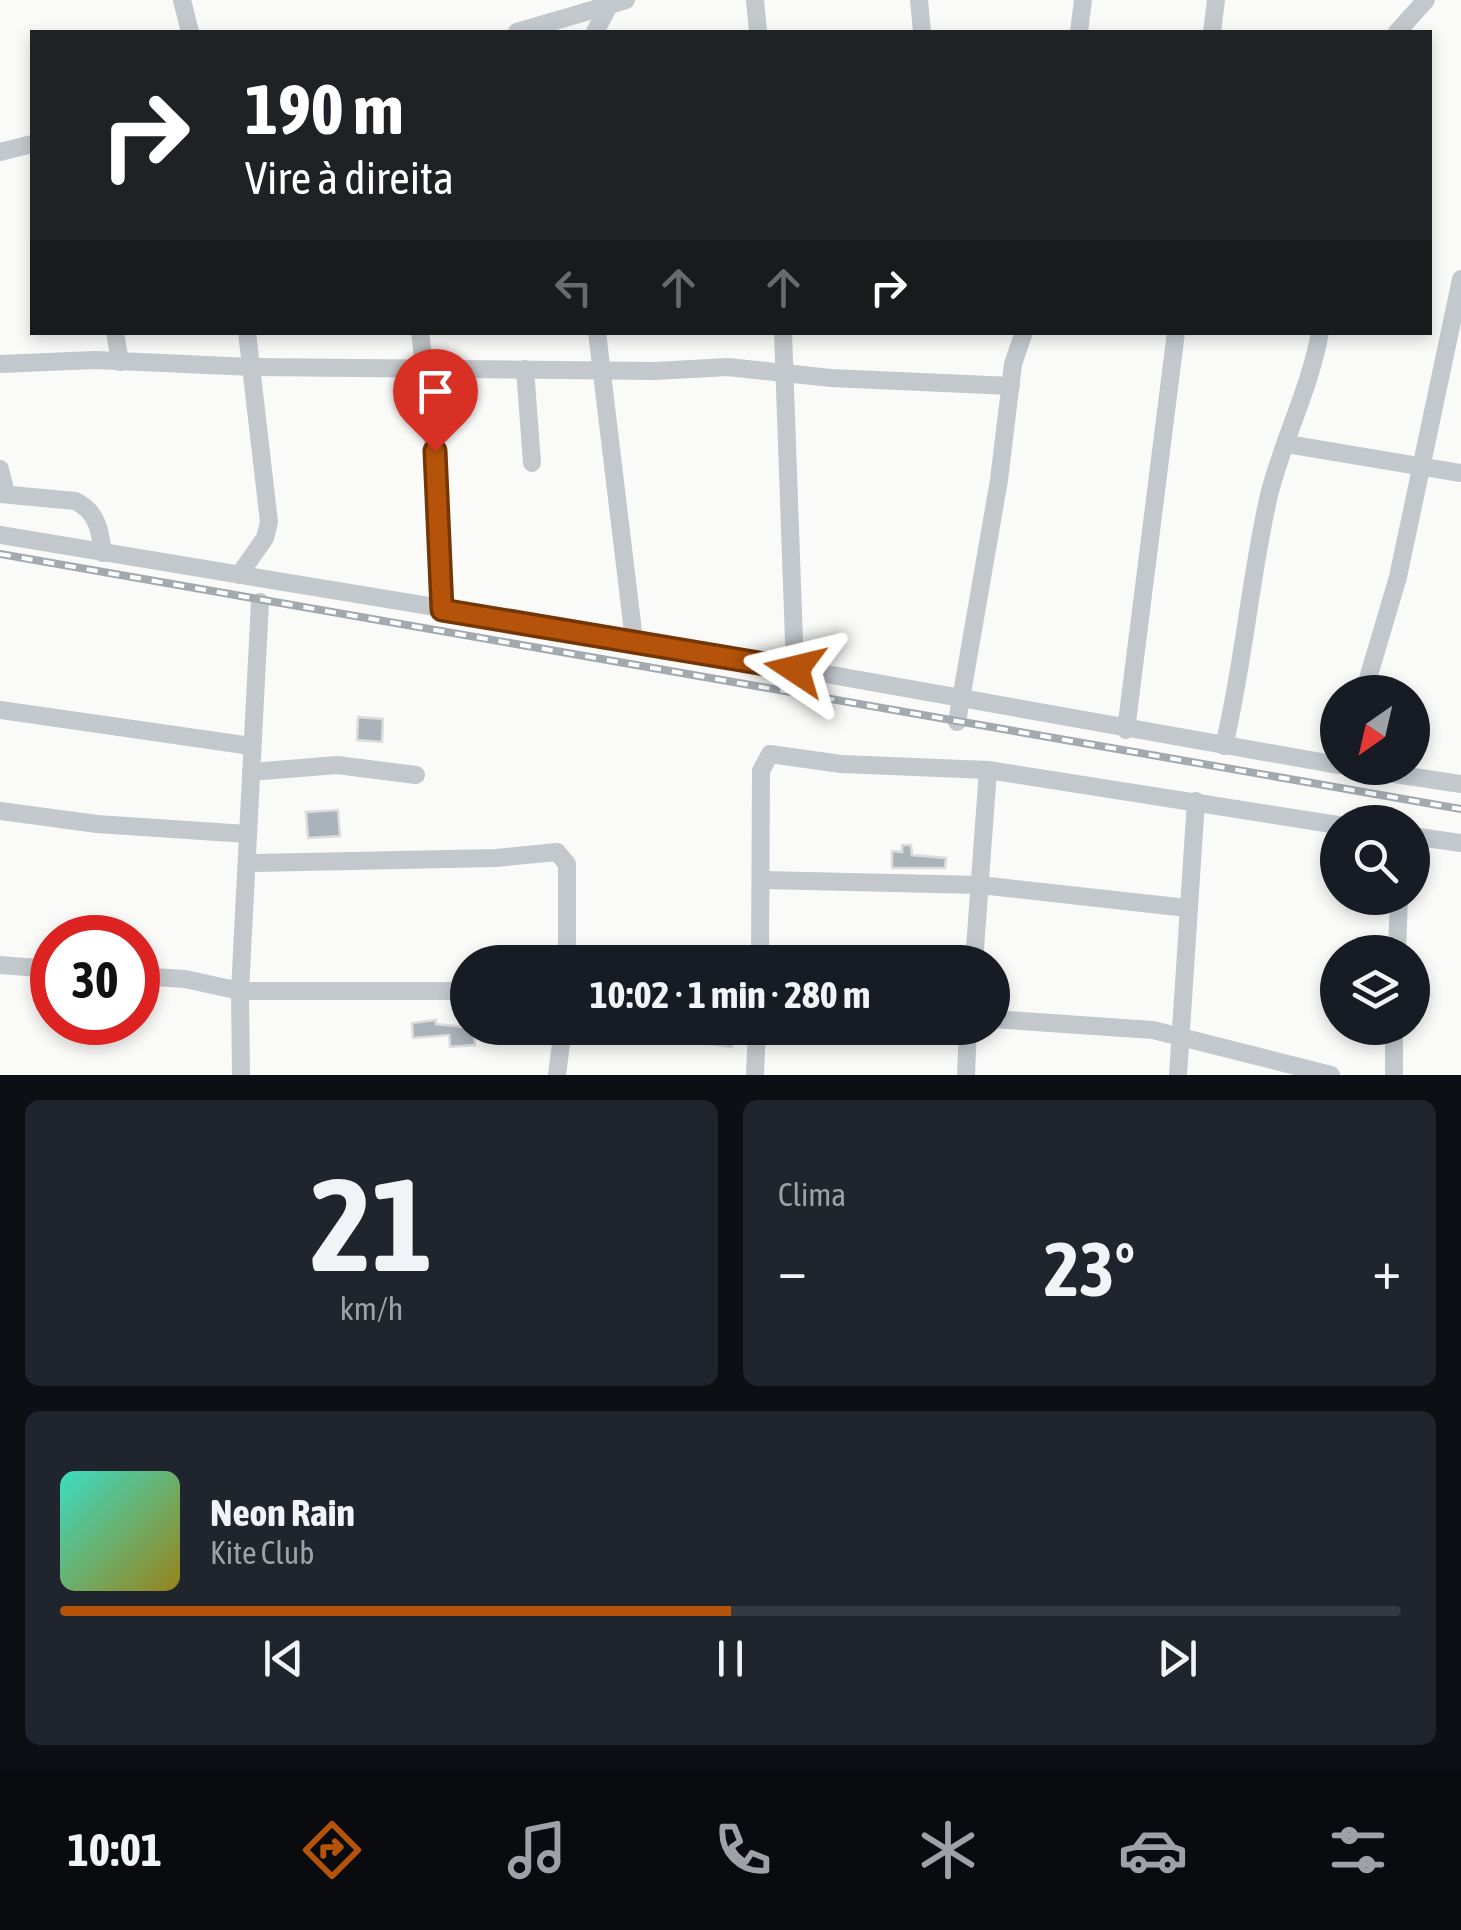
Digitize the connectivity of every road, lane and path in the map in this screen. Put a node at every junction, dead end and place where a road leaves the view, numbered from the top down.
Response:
1 (182, 0) edge
2 (755, 0) edge
3 (919, 0) edge
4 (1083, 0) edge
5 (1216, 0) edge
6 (1426, 0) edge
7 (616, 2) edge
8 (190, 30) edge
9 (529, 30) edge
10 (596, 30) edge
11 (758, 30) edge
12 (922, 30) edge
13 (1079, 30) edge
14 (1212, 30) edge
15 (1399, 30) edge
16 (30, 144) edge
17 (0, 152) edge
18 (1461, 279) edge
19 (116, 335) edge
20 (247, 335) edge
21 (420, 335) edge
22 (596, 335) edge
23 (782, 335) edge
24 (1023, 335) edge
25 (1176, 335) edge
26 (1319, 335) edge
27 (120, 362) junction
28 (0, 364) edge
29 (252, 367) junction
30 (423, 368) junction
31 (600, 368) junction
32 (525, 369) junction
33 (785, 372) junction
34 (1011, 386) junction
35 (1287, 444) junction
36 (532, 463) dead end
37 (1422, 467) junction
38 (0, 469) edge
39 (1461, 473) edge
40 (3, 494) edge
41 (0, 535) edge
42 (103, 553) junction
43 (239, 575) junction
44 (260, 602) dead end
45 (442, 610) junction
46 (634, 640) junction
47 (795, 669) junction
48 (1369, 675) edge
49 (960, 701) junction
50 (0, 710) edge
51 (958, 722) dead end
52 (1126, 730) junction
53 (251, 746) junction
54 (1224, 746) junction
55 (1320, 762) edge
56 (988, 770) junction
57 (251, 772) junction
58 (416, 775) dead end
59 (1430, 779) edge
60 (1461, 784) edge
61 (1196, 801) junction
62 (0, 811) edge
63 (1320, 823) edge
64 (247, 834) junction
65 (1430, 839) edge
66 (1461, 843) edge
67 (248, 863) junction
68 (763, 880) junction
69 (980, 886) junction
70 (1187, 908) junction
71 (566, 945) edge
72 (761, 945) edge
73 (975, 945) edge
74 (0, 964) edge
75 (30, 967) edge
76 (160, 977) edge
77 (240, 991) junction
78 (450, 991) edge
79 (1010, 1021) edge
80 (1180, 1035) junction
81 (561, 1045) edge
82 (756, 1045) edge
83 (967, 1045) edge
84 (1394, 1045) edge
85 (241, 1075) edge
86 (557, 1075) edge
87 (755, 1075) edge
88 (966, 1075) edge
89 (1178, 1075) edge
90 (1332, 1075) edge
91 (1394, 1075) edge

1 - 8 street
2 - 11 street
3 - 12 street
4 - 13 street
5 - 14 street
6 - 15 street
7 - 9 street
7 - 10 street
16 - 17 street
18 - 37 street
19 - 27 street
20 - 29 street
21 - 30 street
22 - 31 street
23 - 33 street
24 - 34 street
25 - 52 street
26 - 35 street
27 - 28 street
27 - 29 street
29 - 30 street
29 - 43 street
30 - 32 street
30 - 45 street
31 - 32 street
31 - 33 street
31 - 46 street
32 - 36 street
33 - 34 street
33 - 47 street
34 - 49 street
35 - 37 street
35 - 54 street
37 - 39 street
37 - 48 street
38 - 40 street
40 - 42 street
41 - 42 street
42 - 43 street
43 - 45 street
44 - 53 street
45 - 46 street
46 - 47 street
47 - 49 street
49 - 51 street
49 - 52 street
50 - 53 street
52 - 54 street
53 - 57 street
54 - 55 street
56 - 61 street
56 - 68 street
56 - 69 street
57 - 58 street
57 - 64 street
59 - 60 street
61 - 63 street
61 - 70 street
62 - 64 street
64 - 67 street
65 - 66 street
67 - 71 street
67 - 77 street
68 - 69 street
68 - 72 street
69 - 70 street
69 - 73 street
70 - 80 street
74 - 75 street
76 - 77 street
77 - 78 street
77 - 85 street
79 - 80 street
80 - 89 street
80 - 90 street
81 - 86 street
82 - 87 street
83 - 88 street
84 - 91 street

